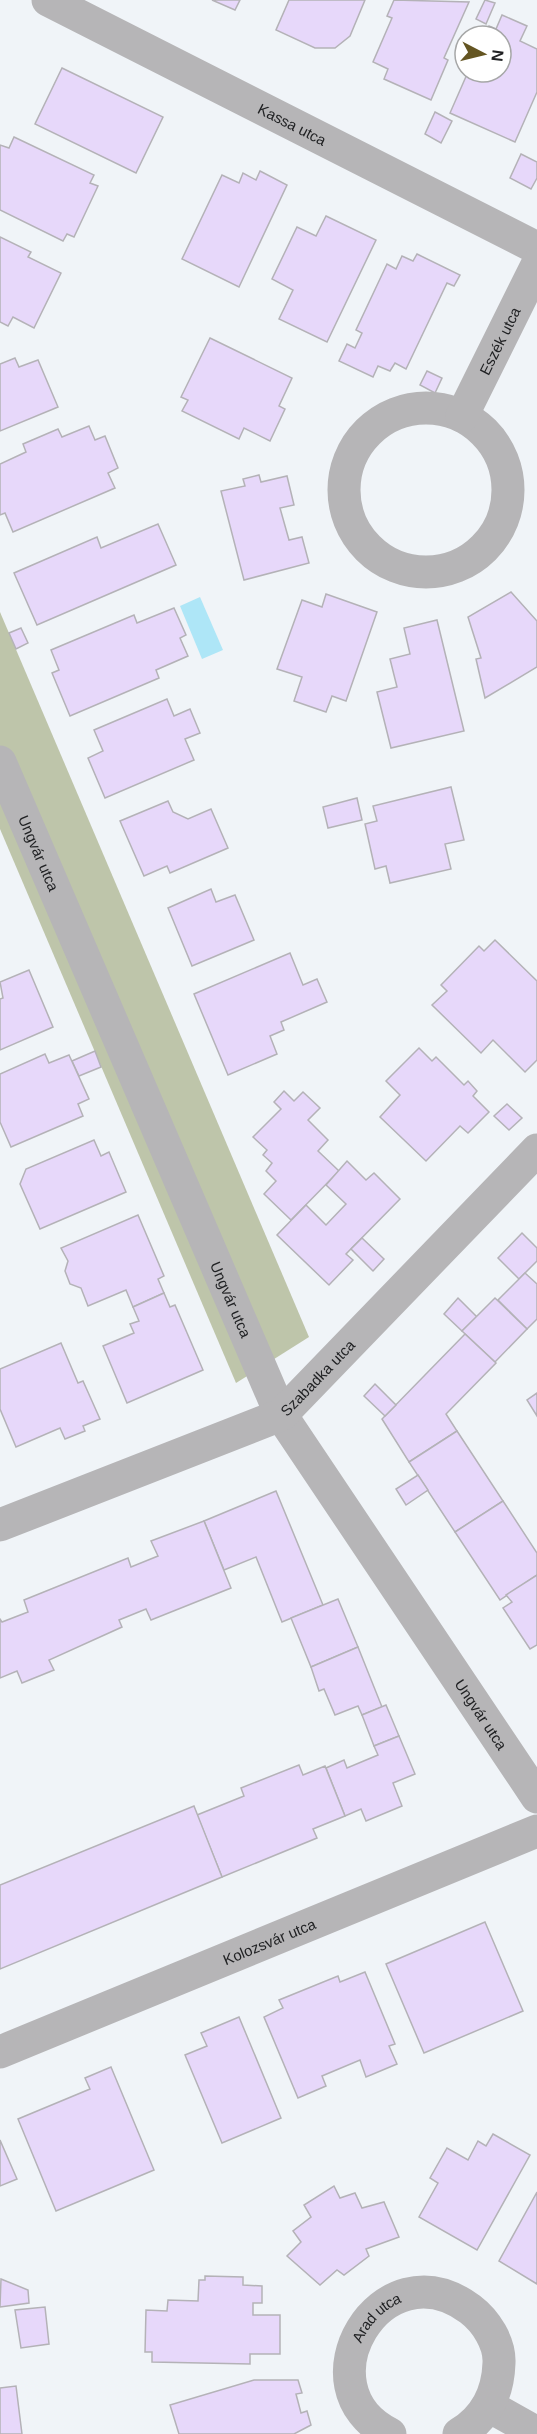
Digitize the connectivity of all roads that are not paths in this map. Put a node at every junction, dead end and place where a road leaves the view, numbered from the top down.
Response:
1 (48, 0) edge
2 (537, 248) edge
3 (537, 265) edge
4 (462, 416) junction
5 (0, 762) edge
6 (537, 1149) edge
7 (281, 1415) junction
8 (0, 1525) edge
9 (537, 1797) edge
10 (537, 1831) edge
11 (0, 2052) edge
12 (489, 2406) junction
13 (537, 2433) edge
14 (390, 2434) edge
15 (459, 2434) edge

1 - 2 street, Kassa utca
3 - 4 street, Eszék utca
4 - 4 street
5 - 7 street, Ungvár utca
6 - 7 street, Szabadka utca
7 - 8 street, Szabadka utca
7 - 9 street, Ungvár utca
10 - 11 street, Kolozsvár utca
12 - 13 street
12 - 14 street, Arad utca
12 - 15 street, Arad utca

